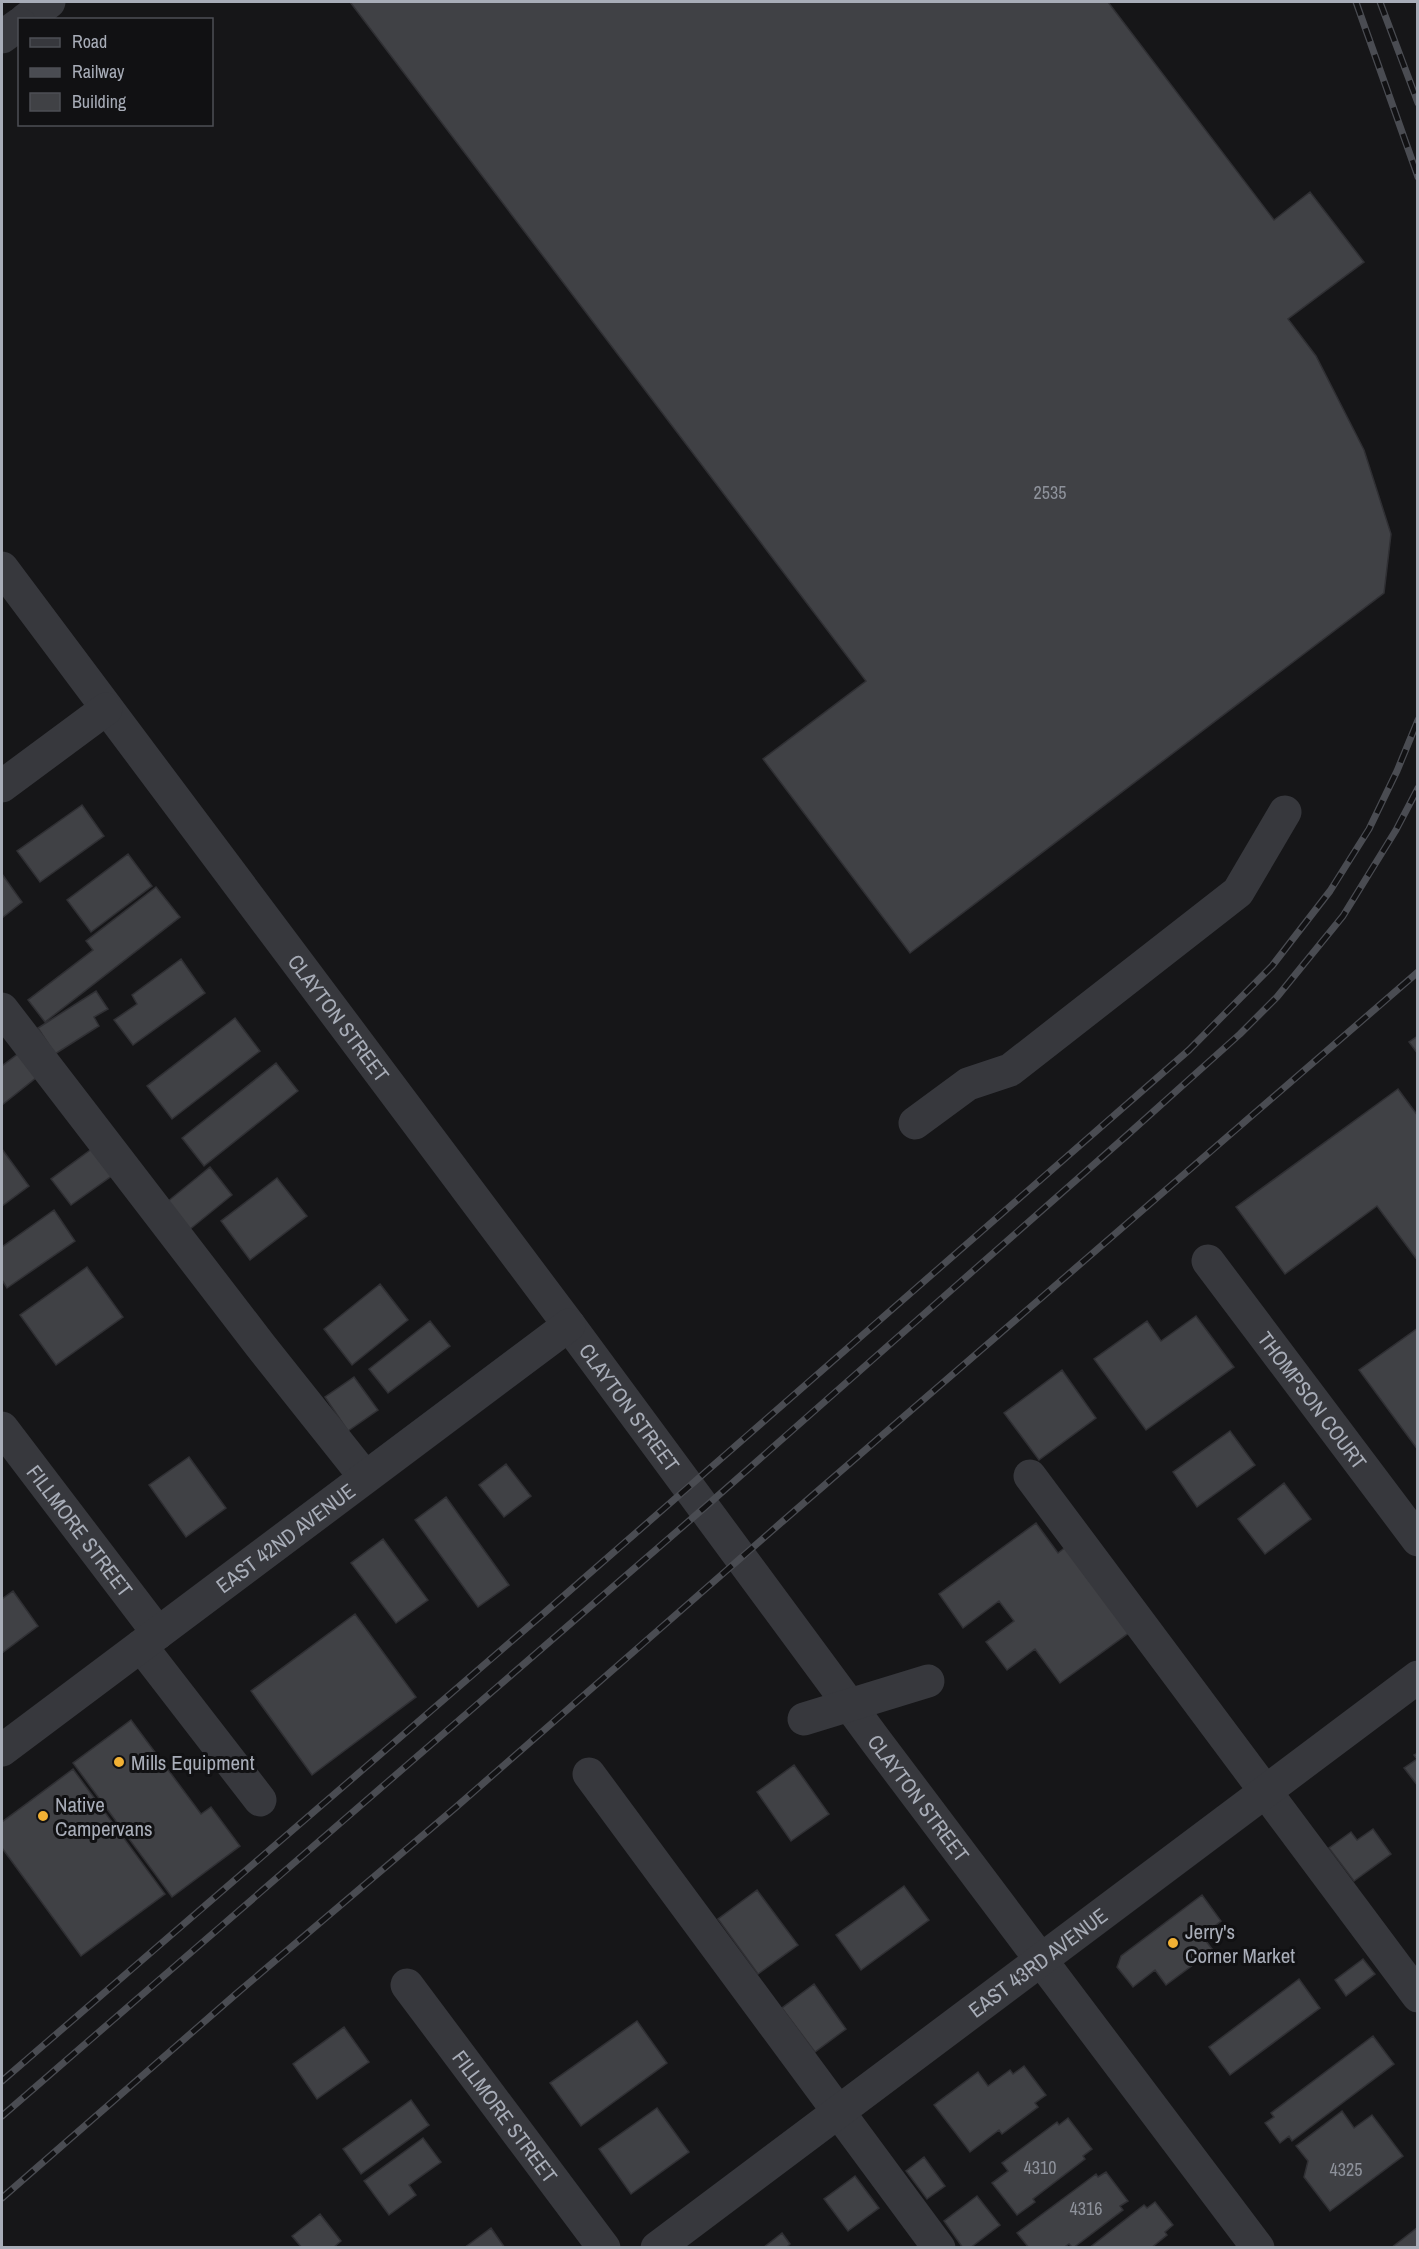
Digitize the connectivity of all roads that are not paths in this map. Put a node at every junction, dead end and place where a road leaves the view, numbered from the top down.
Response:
1 (49, 2) edge
2 (28, 18) edge
3 (18, 25) edge
4 (2, 37) edge
5 (2, 568) edge
6 (106, 709) junction
7 (2, 786) edge
8 (1284, 812) dead end
9 (2, 1009) edge
10 (915, 1123) dead end
11 (1208, 1261) dead end
12 (568, 1325) junction
13 (2, 1428) edge
14 (1030, 1476) dead end
15 (365, 1478) junction
16 (1418, 1540) edge
17 (149, 1639) junction
18 (1418, 1677) edge
19 (928, 1681) dead end
20 (849, 1704) junction
21 (804, 1719) dead end
22 (2, 1750) edge
23 (589, 1774) dead end
24 (1265, 1792) junction
25 (260, 1800) dead end
26 (1041, 1960) junction
27 (407, 1985) dead end
28 (1418, 1996) edge
29 (839, 2111) junction
30 (604, 2247) edge
31 (657, 2247) edge
32 (939, 2247) edge
33 (1258, 2247) edge

1 - 2 street
3 - 4 street
5 - 6 street, CLAYTON STREET
6 - 7 street
6 - 12 street, CLAYTON STREET
8 - 10 street
9 - 15 street
11 - 16 street, THOMPSON COURT
12 - 15 street, EAST 42ND AVENUE
12 - 20 street, CLAYTON STREET
13 - 17 street, FILLMORE STREET
14 - 24 street
15 - 17 street, EAST 42ND AVENUE
17 - 22 street, EAST 42ND AVENUE
17 - 25 street, FILLMORE STREET
18 - 24 street, EAST 43RD AVENUE
19 - 20 street
20 - 21 street
20 - 26 street, CLAYTON STREET
23 - 29 street
24 - 26 street, EAST 43RD AVENUE
24 - 28 street
26 - 29 street, EAST 43RD AVENUE
26 - 33 street, CLAYTON STREET
27 - 30 street, FILLMORE STREET
29 - 31 street, EAST 43RD AVENUE
29 - 32 street

